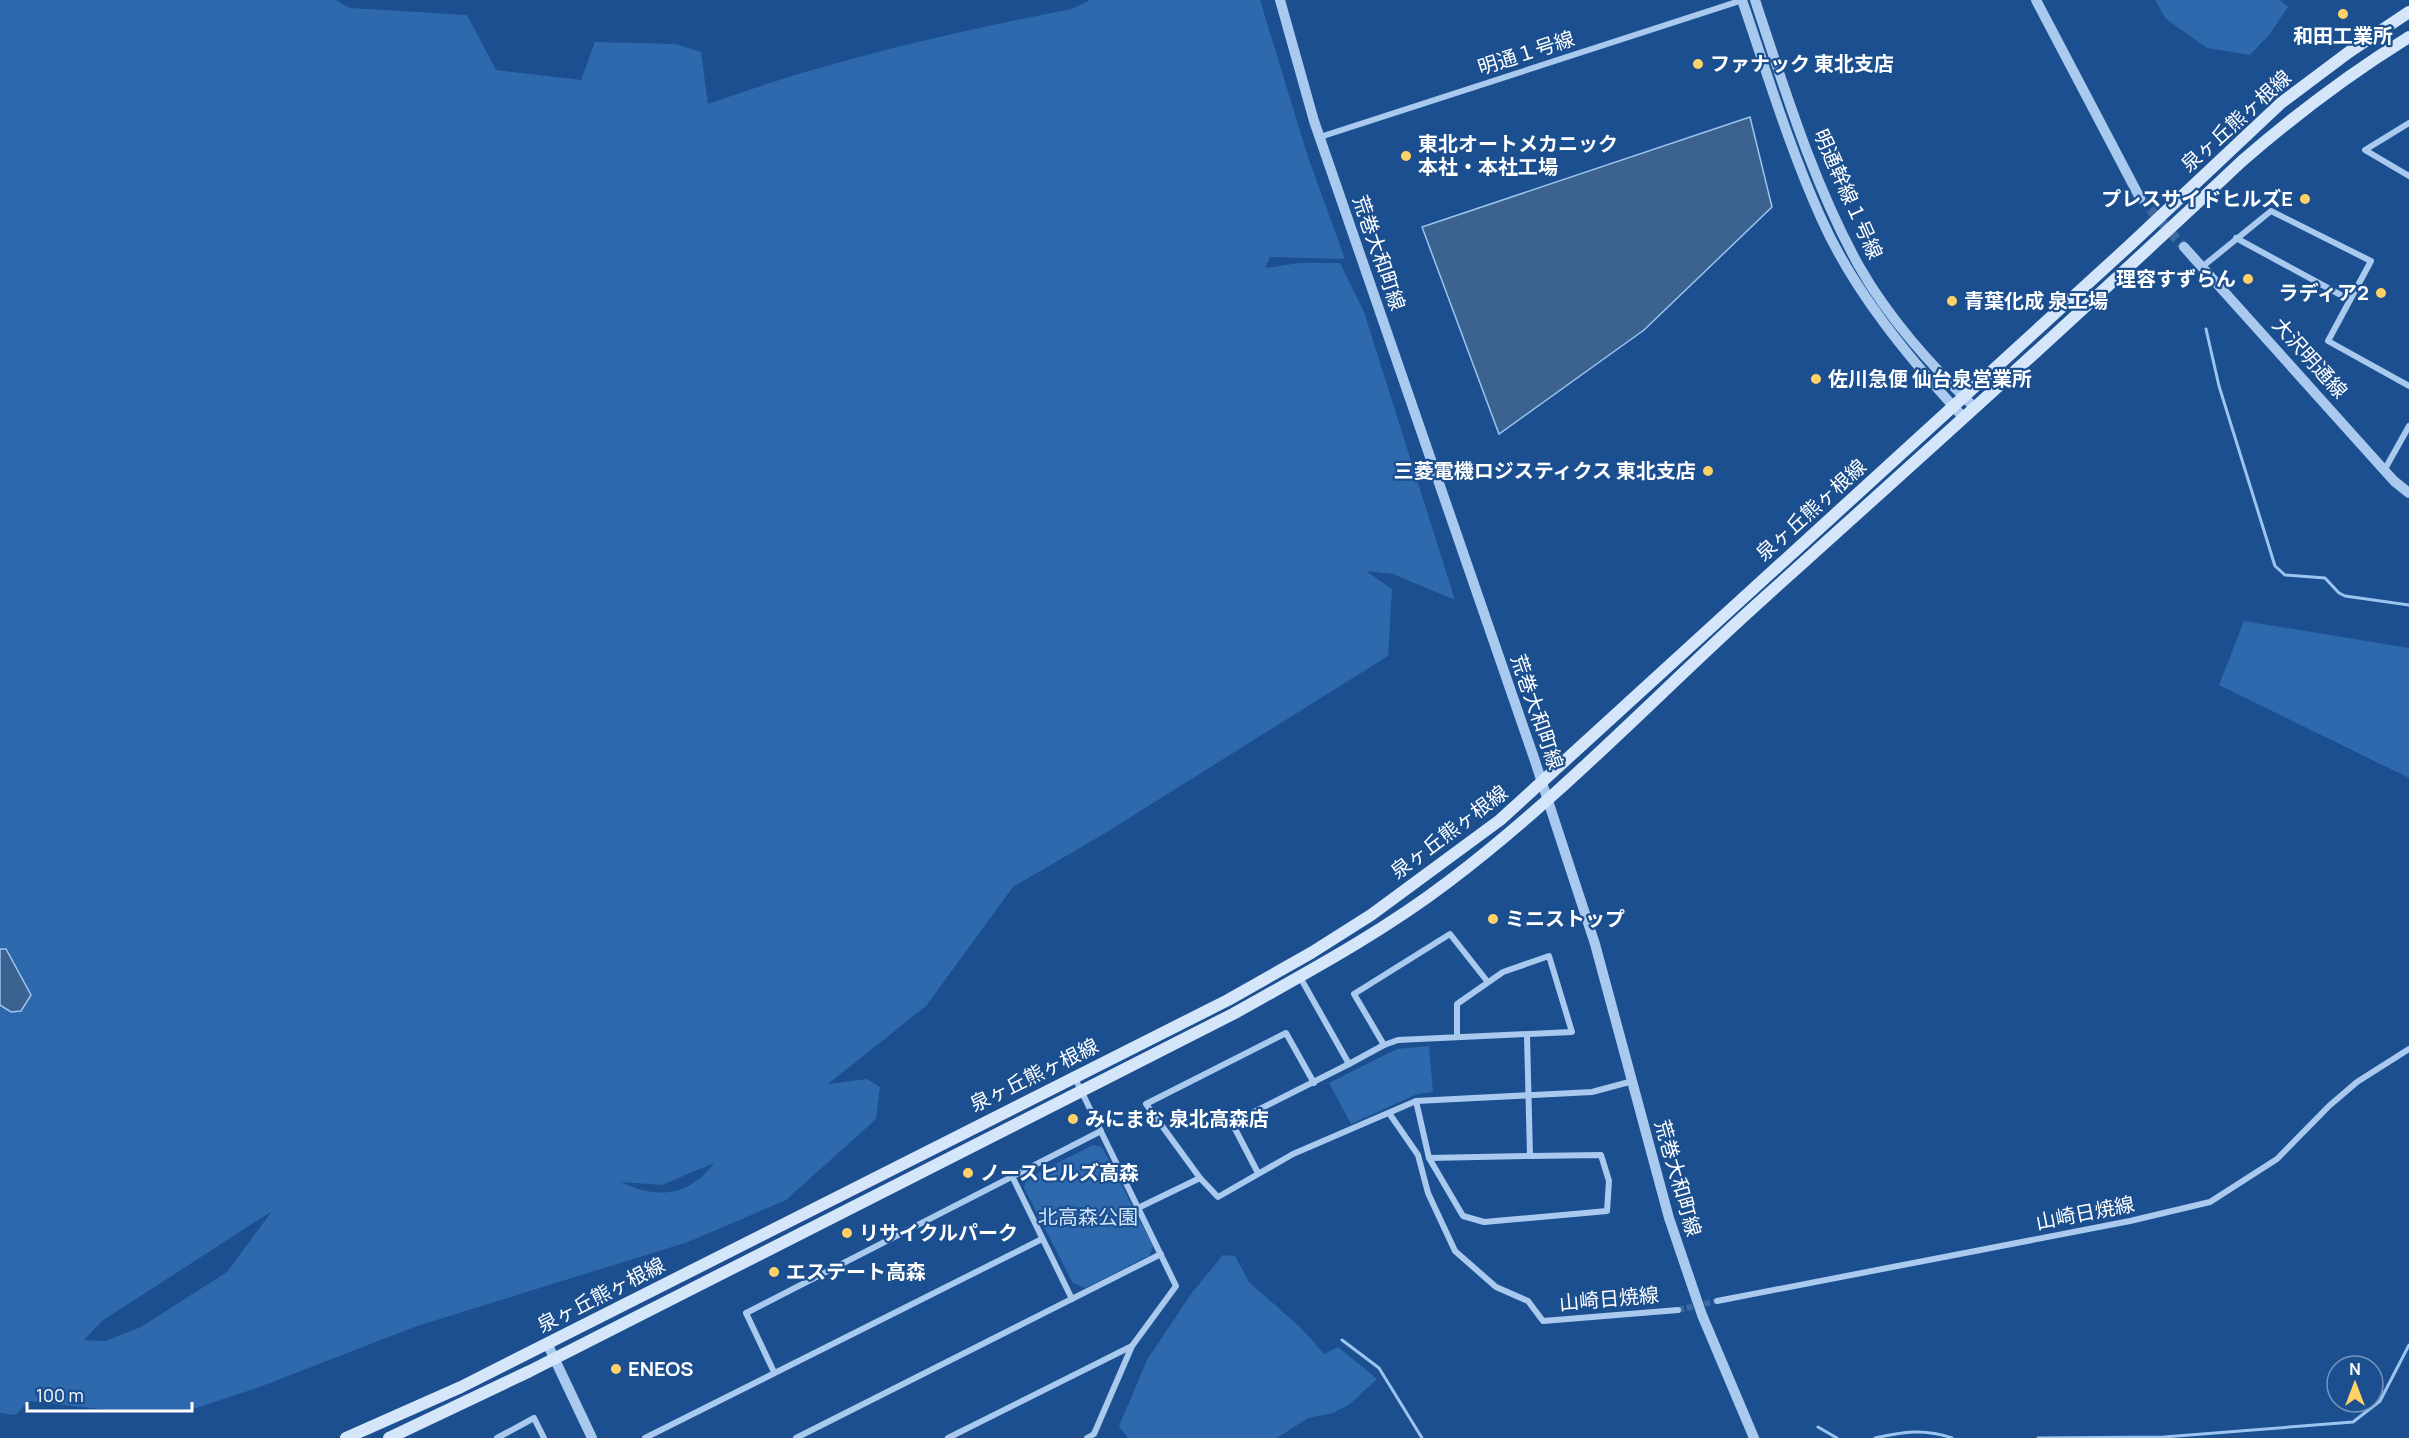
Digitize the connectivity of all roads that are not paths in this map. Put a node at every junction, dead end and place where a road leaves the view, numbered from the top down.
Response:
1 (1280, 0) edge
2 (1743, 0) edge
3 (1755, 0) edge
4 (2036, 0) edge
5 (2409, 12) edge
6 (2409, 37) edge
7 (2409, 123) edge
8 (1320, 137) junction
9 (2409, 176) edge
10 (2140, 198) tunnel mouth
11 (2236, 238) junction
12 (2184, 247) tunnel mouth
13 (2202, 267) junction
14 (2350, 300) junction
15 (2409, 386) edge
16 (1963, 397) junction
17 (1953, 406) junction
18 (1974, 407) junction
19 (1963, 417) junction
20 (2409, 426) edge
21 (2385, 469) junction
22 (2409, 493) edge
23 (1543, 783) junction
24 (1548, 799) junction
25 (1299, 976) junction
26 (1487, 981) junction
27 (1527, 1036) junction
28 (1457, 1037) junction
29 (1384, 1045) junction
30 (2409, 1049) edge
31 (1349, 1064) junction
32 (1074, 1076) junction
33 (1633, 1081) junction
34 (1314, 1083) junction
35 (1082, 1091) junction
36 (1529, 1096) junction
37 (1416, 1101) junction
38 (1389, 1113) junction
39 (1101, 1131) junction
40 (1530, 1156) junction
41 (1429, 1158) junction
42 (1258, 1173) junction
43 (1012, 1176) junction
44 (1200, 1178) junction
45 (1138, 1208) junction
46 (1042, 1239) junction
47 (1161, 1254) junction
48 (1072, 1299) junction
49 (1717, 1301) tunnel mouth
50 (1678, 1310) tunnel mouth
51 (547, 1344) junction
52 (1132, 1346) junction
53 (554, 1358) junction
54 (774, 1372) junction
55 (649, 1437) edge
56 (346, 1438) edge
57 (389, 1438) edge
58 (497, 1438) edge
59 (544, 1438) edge
60 (592, 1438) edge
61 (796, 1438) edge
62 (948, 1438) edge
63 (1087, 1438) edge
64 (1754, 1438) edge

1 - 8 street, 荒巻大和町線
2 - 8 street, 明通１号線
2 - 17 street
3 - 16 street, 明通幹線１号線
4 - 10 street
5 - 16 main road, 泉ヶ丘熊ヶ根線
6 - 18 main road, 泉ヶ丘熊ヶ根線
7 - 9 street
8 - 23 street, 荒巻大和町線
11 - 13 street
11 - 14 street
11 - 14 street
12 - 13 street, 大沢明通線
13 - 21 street, 大沢明通線
14 - 15 street
16 - 17 main road, 泉ヶ丘熊ヶ根線
16 - 18 street, 明通幹線１号線
17 - 19 street
17 - 23 main road, 泉ヶ丘熊ヶ根線
18 - 19 main road, 泉ヶ丘熊ヶ根線
19 - 24 main road, 泉ヶ丘熊ヶ根線
20 - 21 street
21 - 22 street, 大沢明通線
23 - 24 street, 荒巻大和町線
23 - 32 main road, 泉ヶ丘熊ヶ根線
24 - 25 main road, 泉ヶ丘熊ヶ根線
24 - 33 street, 荒巻大和町線
25 - 31 street
25 - 35 main road, 泉ヶ丘熊ヶ根線
26 - 27 street
26 - 28 street
26 - 29 street
27 - 28 street
27 - 36 street
28 - 29 street
29 - 31 street
30 - 49 street, 山崎日焼線
31 - 34 street
32 - 35 street
32 - 51 main road, 泉ヶ丘熊ヶ根線
33 - 36 street
33 - 64 street, 荒巻大和町線
34 - 42 street
34 - 44 street
35 - 39 street
35 - 53 main road, 泉ヶ丘熊ヶ根線
36 - 37 street
36 - 40 street
37 - 38 street
37 - 41 street
38 - 42 street
38 - 50 street, 山崎日焼線
39 - 43 street
39 - 45 street
40 - 41 street
40 - 41 street
42 - 44 street
43 - 46 street
43 - 54 street
44 - 45 street
45 - 47 street
46 - 48 street
46 - 54 street
47 - 48 street
47 - 52 street
48 - 61 street
51 - 53 street
51 - 56 main road, 泉ヶ丘熊ヶ根線
52 - 62 street
52 - 63 street
53 - 57 main road, 泉ヶ丘熊ヶ根線
53 - 60 street
54 - 55 street
58 - 59 street

